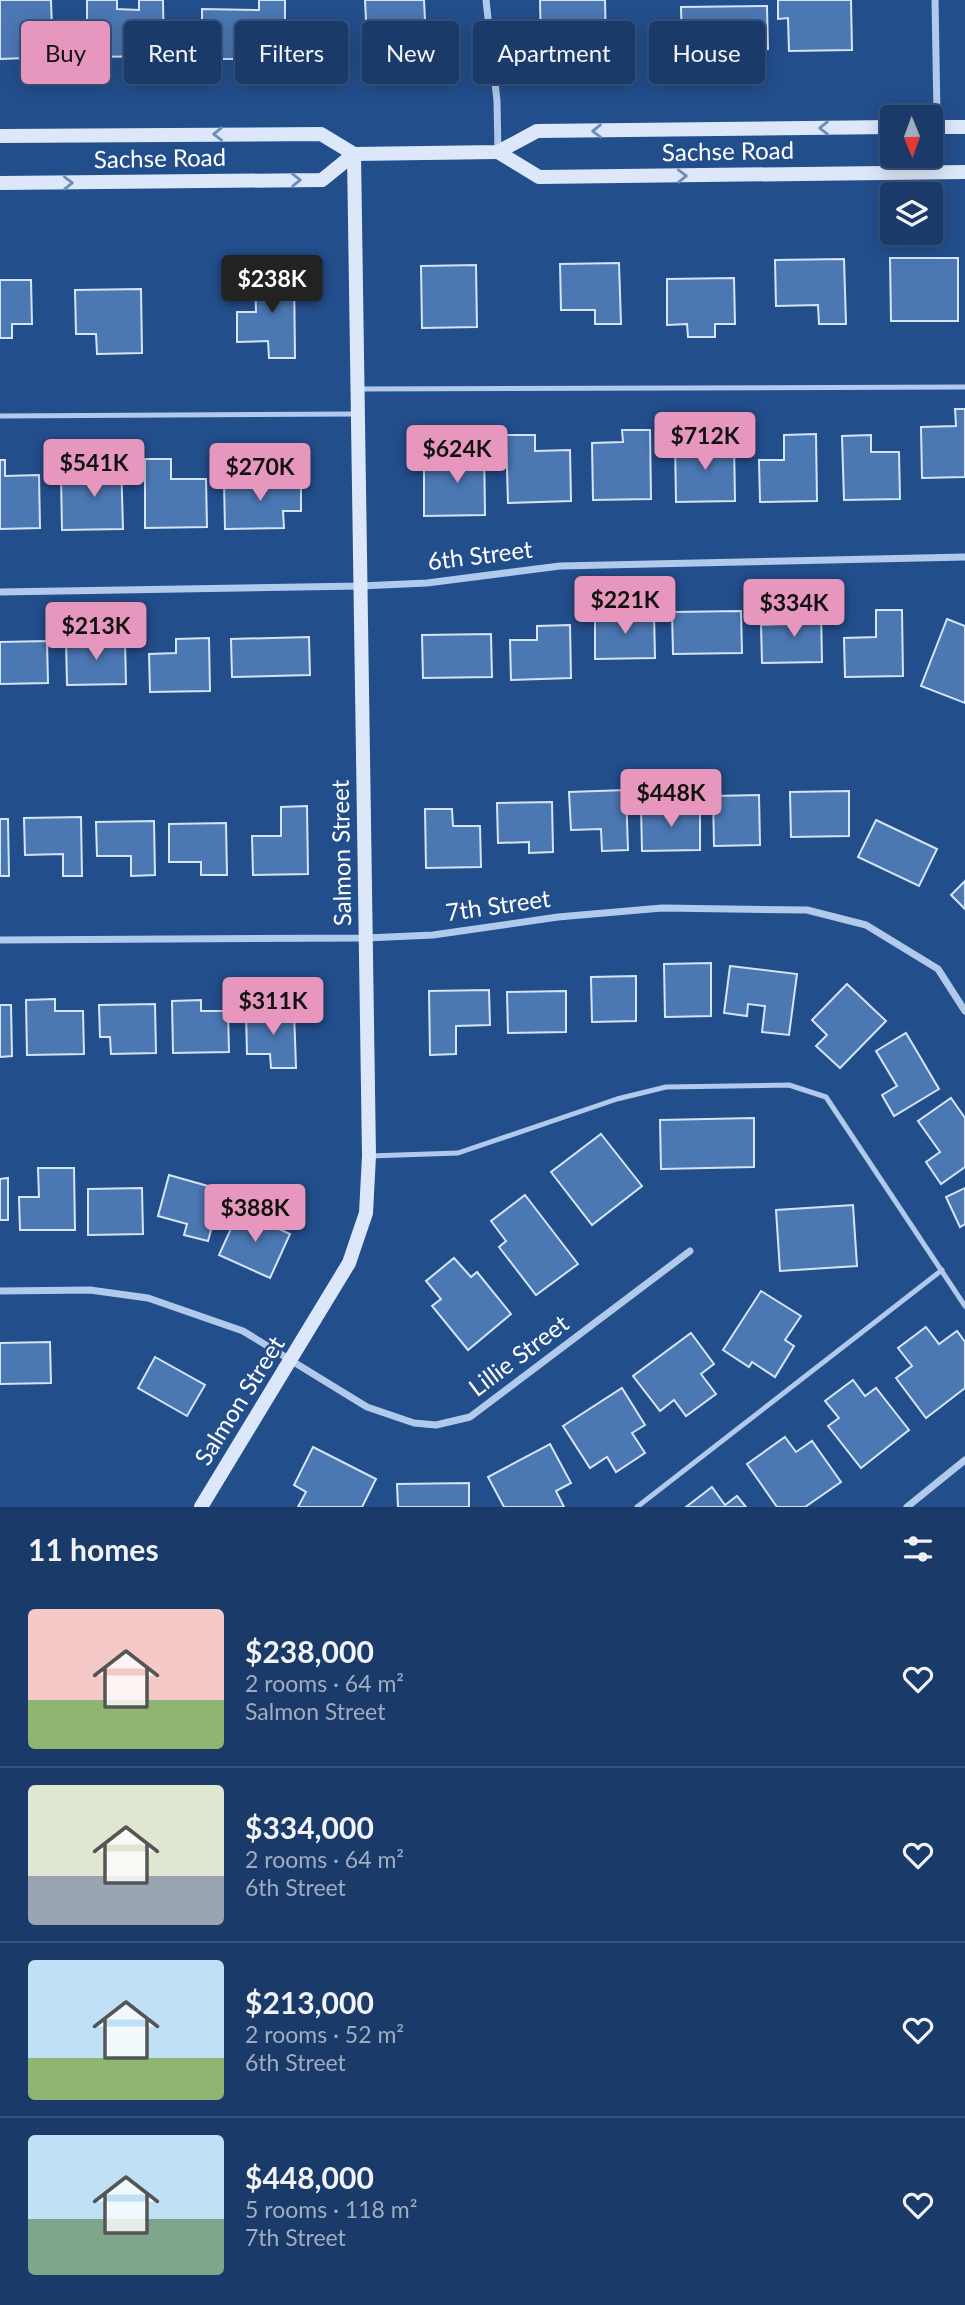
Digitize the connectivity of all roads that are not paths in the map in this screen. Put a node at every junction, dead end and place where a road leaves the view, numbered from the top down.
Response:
1 (486, 0) edge
2 (935, 0) edge
3 (934, 105) edge
4 (880, 127) edge
5 (943, 127) edge
6 (965, 127) edge
7 (0, 136) edge
8 (498, 152) junction
9 (354, 154) junction
10 (938, 168) edge
11 (965, 172) edge
12 (938, 173) junction
13 (0, 183) edge
14 (965, 387) edge
15 (358, 389) junction
16 (359, 414) junction
17 (0, 416) edge
18 (965, 557) edge
19 (360, 586) junction
20 (0, 592) edge
21 (366, 939) junction
22 (0, 940) edge
23 (965, 1011) edge
24 (369, 1156) junction
25 (690, 1251) dead end
26 (942, 1270) junction
27 (0, 1291) edge
28 (965, 1306) edge
29 (291, 1363) junction
30 (965, 1460) edge
31 (207, 1505) edge
32 (637, 1507) edge
33 (907, 1507) edge

1 - 8 street
2 - 3 street
4 -> 8 main road, Sachse Road
5 - 6 main road
9 -> 7 main road, Sachse Road
8 - 9 main road, Sachse Road
8 -> 12 main road, Sachse Road
13 -> 9 main road, Sachse Road
9 - 15 main road, Salmon Street
10 - 12 street
11 - 12 main road, Sachse Road
14 - 15 lane
15 - 16 main road, Salmon Street
16 - 17 lane
16 - 19 main road, Salmon Street
18 - 19 street, 6th Street
19 - 20 street, 6th Street
19 - 21 main road, Salmon Street
21 - 22 street, 7th Street
21 - 23 street, 7th Street
21 - 24 main road, Salmon Street
24 - 26 lane
24 - 29 main road, Salmon Street
25 - 29 street, Lillie Street
26 - 28 lane
26 - 32 lane
27 - 29 street, Lillie Street
29 - 31 main road, Salmon Street
30 - 33 street

